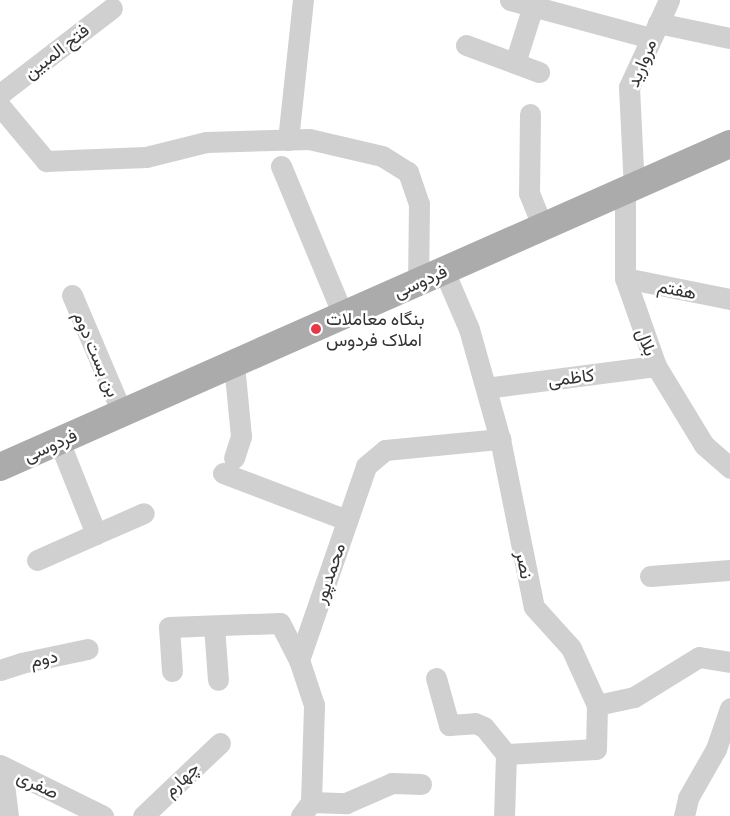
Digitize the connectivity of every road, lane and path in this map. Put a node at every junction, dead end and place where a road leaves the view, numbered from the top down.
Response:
1 (303, 0) edge
2 (510, 0) edge
3 (669, 0) edge
4 (532, 6) junction
5 (112, 8) dead end
6 (654, 31) junction
7 (730, 38) edge
8 (466, 45) dead end
9 (515, 63) junction
10 (540, 72) dead end
11 (0, 94) edge
12 (0, 106) edge
13 (530, 114) dead end
14 (288, 140) junction
15 (730, 144) edge
16 (281, 166) dead end
17 (629, 191) junction
18 (543, 228) junction
19 (444, 271) junction
20 (625, 278) junction
21 (418, 282) junction
22 (72, 295) dead end
23 (730, 299) edge
24 (343, 315) junction
25 (234, 364) junction
26 (656, 366) junction
27 (486, 388) junction
28 (122, 413) junction
29 (500, 439) junction
30 (59, 441) junction
31 (0, 467) edge
32 (730, 468) edge
33 (144, 513) dead end
34 (347, 520) junction
35 (96, 534) junction
36 (38, 560) dead end
37 (730, 570) edge
38 (650, 576) dead end
39 (214, 626) junction
40 (88, 649) dead end
41 (298, 660) junction
42 (730, 662) edge
43 (0, 670) edge
44 (172, 671) dead end
45 (436, 678) dead end
46 (218, 680) dead end
47 (597, 705) junction
48 (730, 708) edge
49 (220, 743) dead end
50 (723, 751) edge
51 (506, 754) junction
52 (1, 766) edge
53 (421, 784) dead end
54 (306, 809) edge
55 (8, 816) edge
56 (103, 816) edge
57 (143, 816) edge
58 (504, 816) edge
59 (684, 816) edge

1 - 14 street
2 - 4 street
3 - 6 street, مروارید
4 - 6 street
4 - 9 street
5 - 11 street, فتح المبین
6 - 7 street
6 - 17 street, مروارید
8 - 9 street
9 - 10 street
12 - 14 street
13 - 18 street
14 - 21 street
15 - 17 main road, فردوسی
16 - 24 street
17 - 18 main road, فردوسی
17 - 20 street, بلال
18 - 19 main road, فردوسی
19 - 21 main road, فردوسی
19 - 27 street, نصر
20 - 23 street, هفتم
20 - 26 street, بلال
21 - 24 main road, فردوسی
22 - 28 street, بن بست دوم
24 - 25 main road, فردوسی
25 - 28 main road, فردوسی
25 - 34 street
26 - 27 street, کاظمی
26 - 32 street, بلال
27 - 29 street, نصر
28 - 30 main road, فردوسی
29 - 34 street, محمدپور
29 - 47 street, نصر
30 - 31 main road, فردوسی
30 - 35 street
33 - 35 street
34 - 41 street, محمدپور
35 - 36 street
37 - 38 street
39 - 41 street
39 - 44 street
39 - 46 street
40 - 43 street, دوم
41 - 54 street
42 - 47 street
45 - 51 street
47 - 51 street
48 - 50 street
49 - 57 street, چهارم
50 - 59 street
51 - 58 street
52 - 55 street
52 - 56 street, صفری
53 - 54 street

